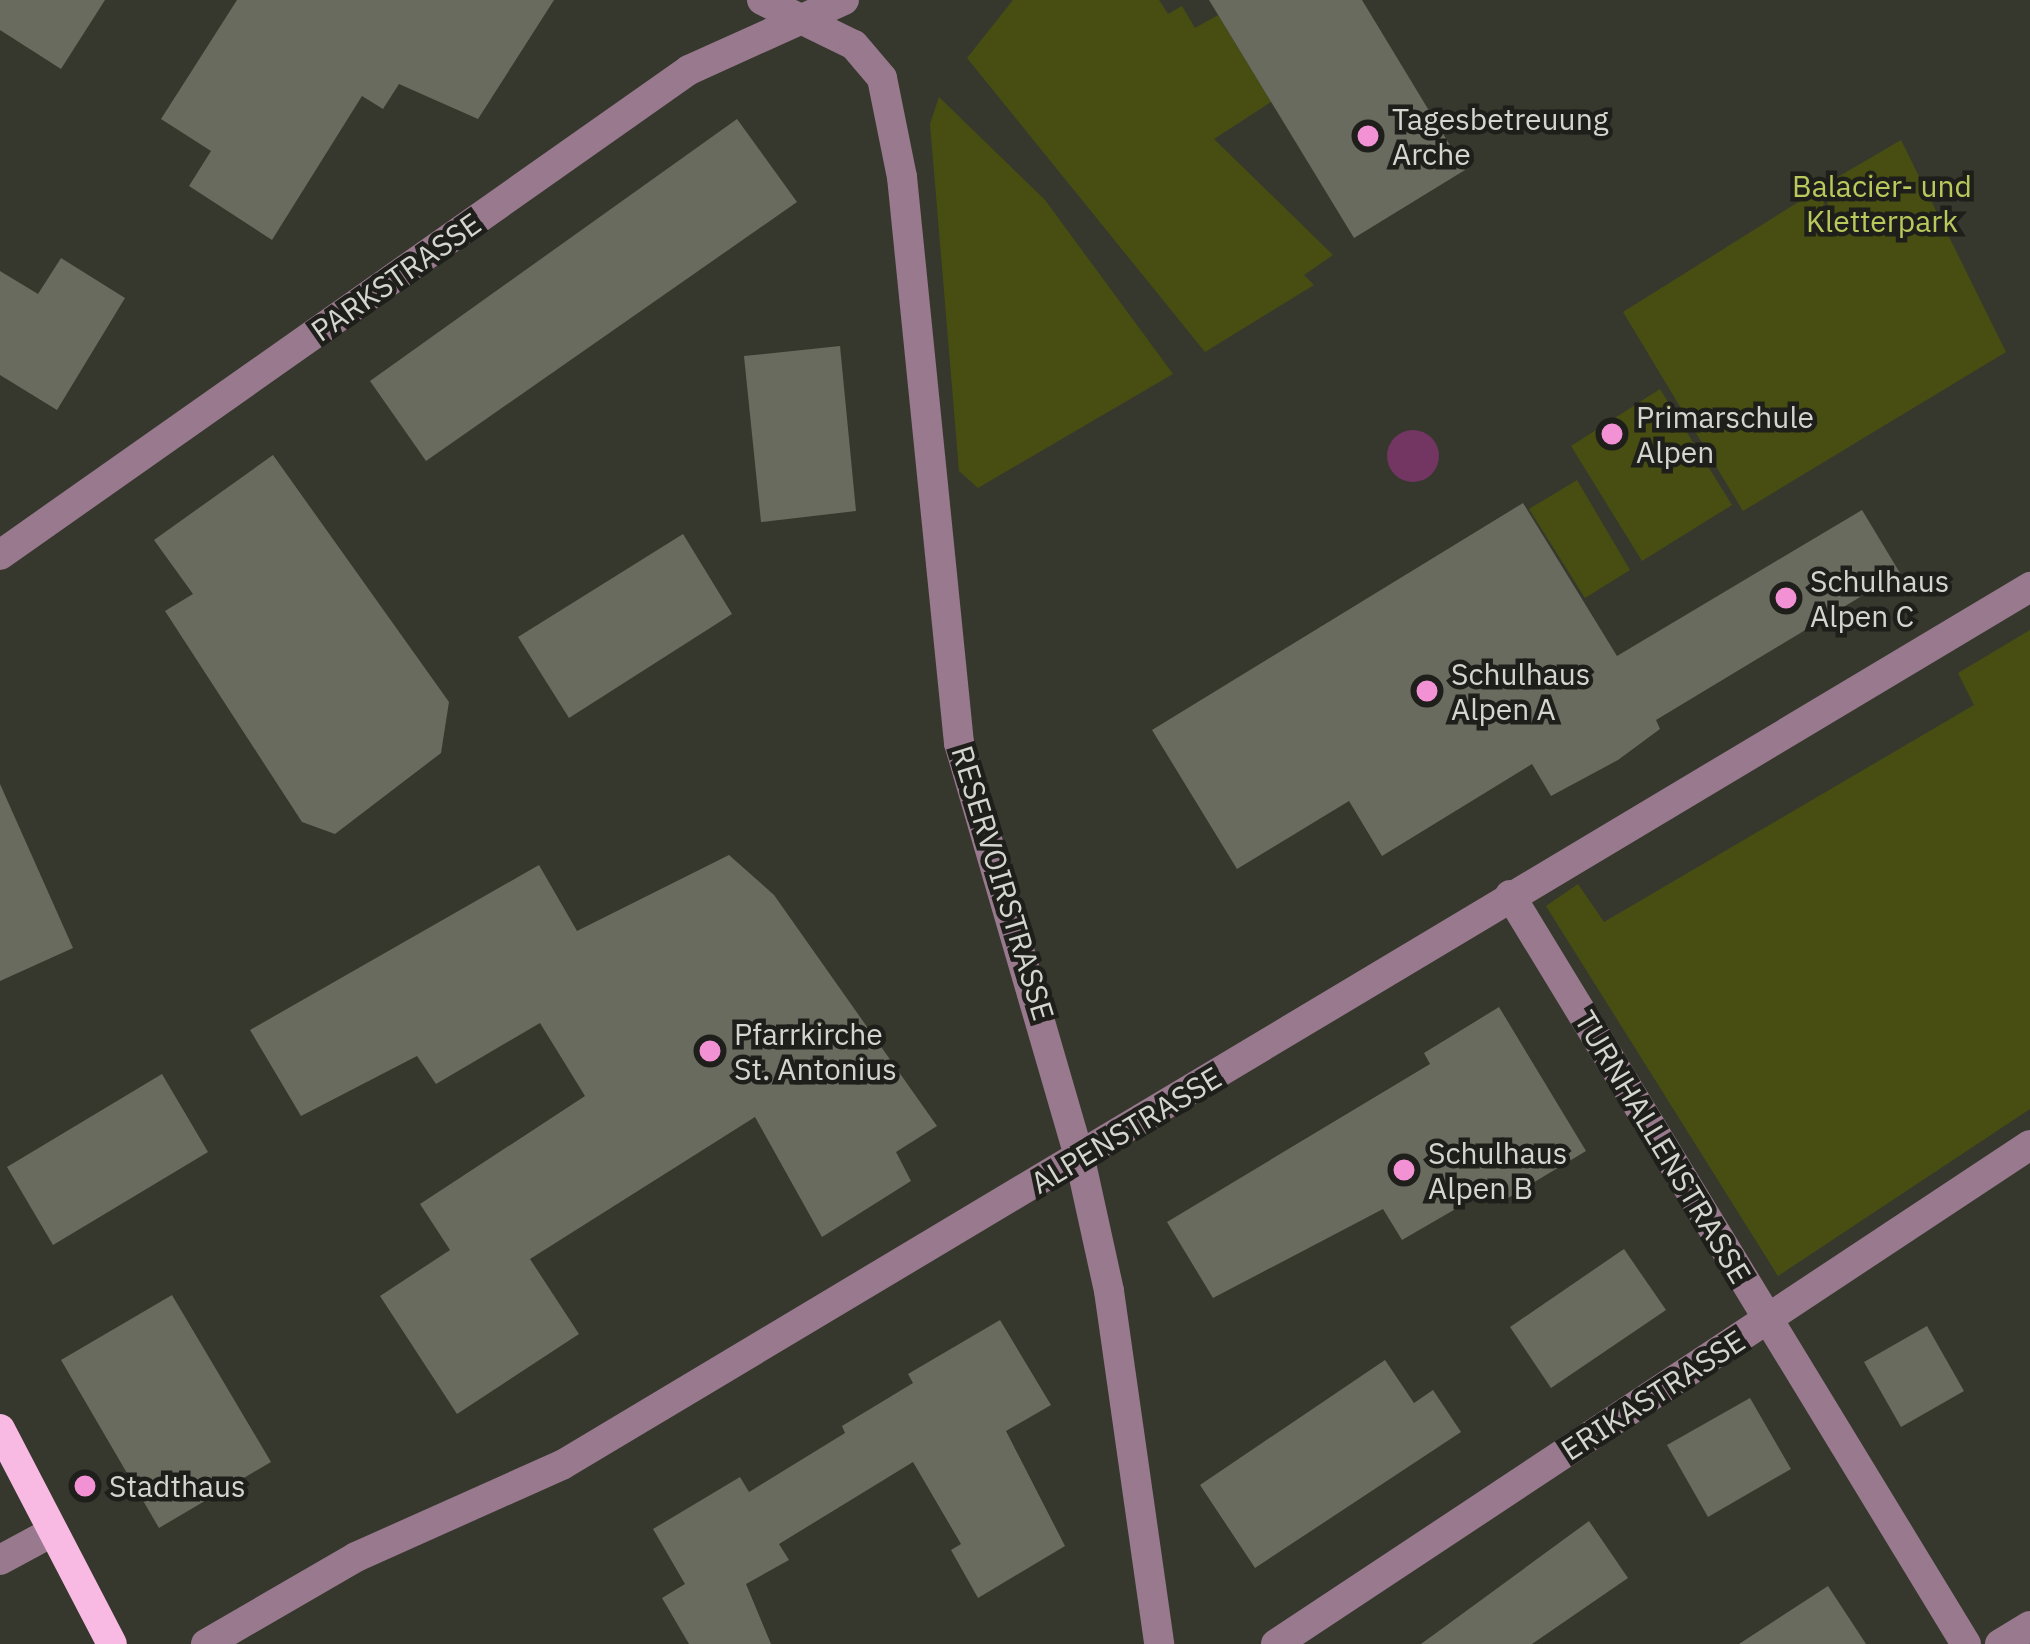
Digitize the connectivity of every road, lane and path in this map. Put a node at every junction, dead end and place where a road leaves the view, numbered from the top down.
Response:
1 (762, 0) edge
2 (844, 0) edge
3 (800, 13) junction
4 (0, 555) edge
5 (2030, 587) edge
6 (1510, 896) junction
7 (2030, 1145) edge
8 (1080, 1159) junction
9 (1767, 1320) junction
10 (0, 1429) edge
11 (52, 1532) junction
12 (0, 1559) edge
13 (2030, 1626) edge
14 (112, 1644) edge
15 (206, 1644) edge
16 (1159, 1644) edge
17 (1276, 1644) edge
18 (1966, 1644) edge
19 (2000, 1644) edge

1 - 3 street, RESERVOIRSTRASSE
2 - 3 street, PARKSTRASSE
3 - 4 street, PARKSTRASSE
3 - 8 street, RESERVOIRSTRASSE
5 - 6 street, ALPENSTRASSE
6 - 8 street, ALPENSTRASSE
6 - 9 street, TURNHALLENSTRASSE
7 - 9 street, ERIKASTRASSE
8 - 15 street, ALPENSTRASSE
8 - 16 street, RESERVOIRSTRASSE
9 - 17 street, ERIKASTRASSE
9 - 18 street, TURNHALLENSTRASSE
10 - 11 main road
11 - 12 street
11 - 14 main road
13 - 19 street

